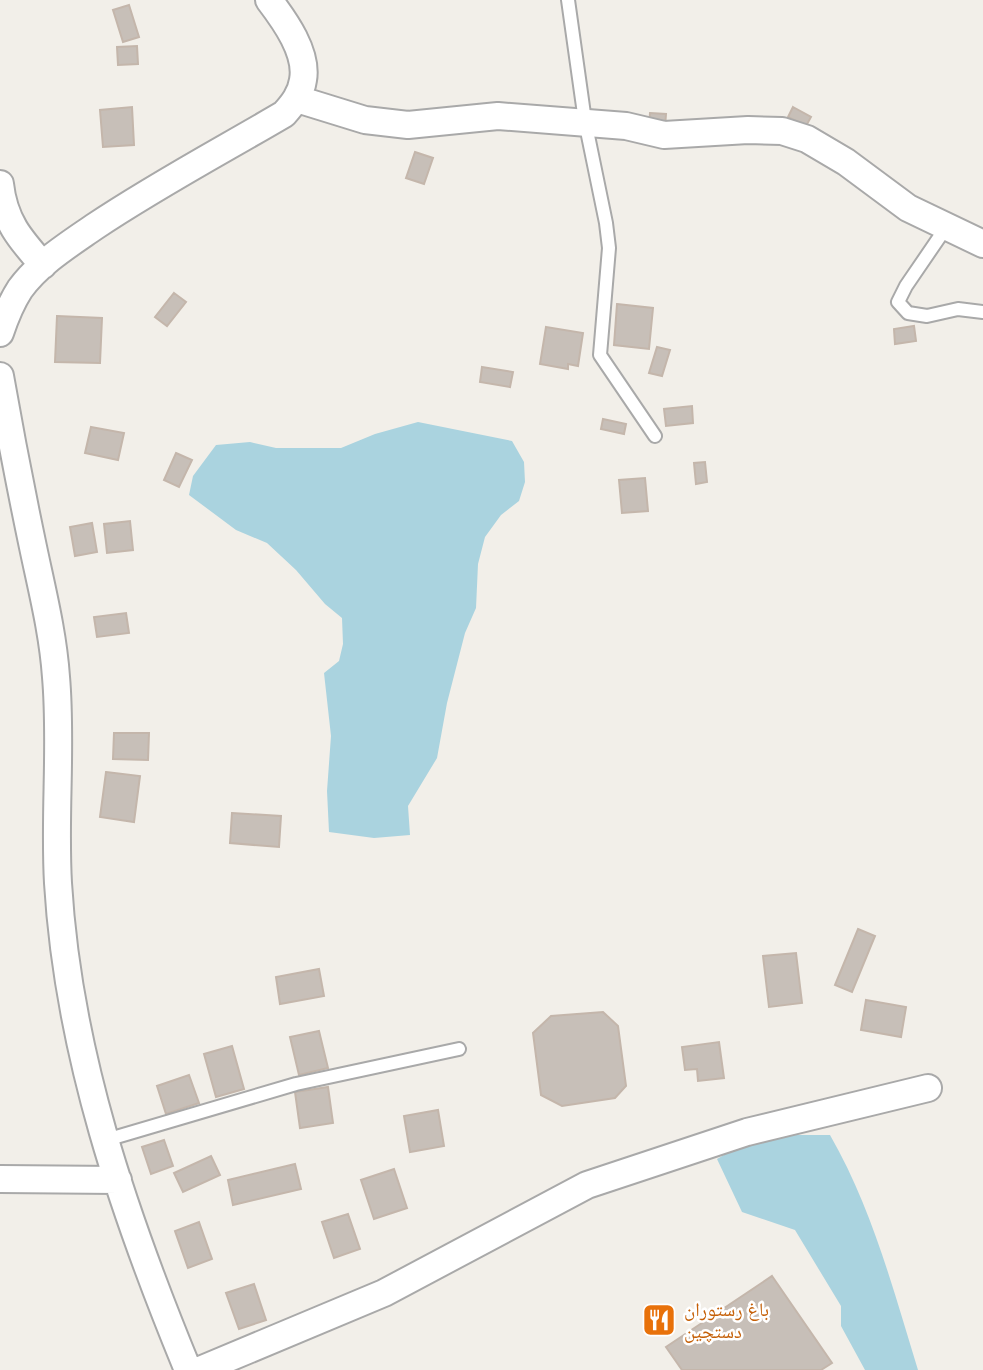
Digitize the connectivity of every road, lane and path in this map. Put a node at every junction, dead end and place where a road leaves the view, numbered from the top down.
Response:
1 (268, 0) edge
2 (568, 0) edge
3 (297, 99) junction
4 (585, 121) junction
5 (0, 184) edge
6 (947, 226) junction
7 (983, 244) edge
8 (43, 265) junction
9 (983, 312) edge
10 (0, 331) edge
11 (0, 376) edge
12 (655, 436) dead end
13 (459, 1049) dead end
14 (928, 1088) dead end
15 (106, 1140) junction
16 (0, 1179) edge
17 (118, 1180) junction
18 (188, 1370) edge
19 (200, 1370) edge

1 - 3 street
2 - 4 lane
3 - 4 street
3 - 8 street
4 - 6 street
4 - 12 lane
5 - 8 street
6 - 7 street
6 - 9 lane
8 - 10 street
11 - 15 street
13 - 15 lane
14 - 19 street
15 - 17 street
16 - 17 street
17 - 18 street

